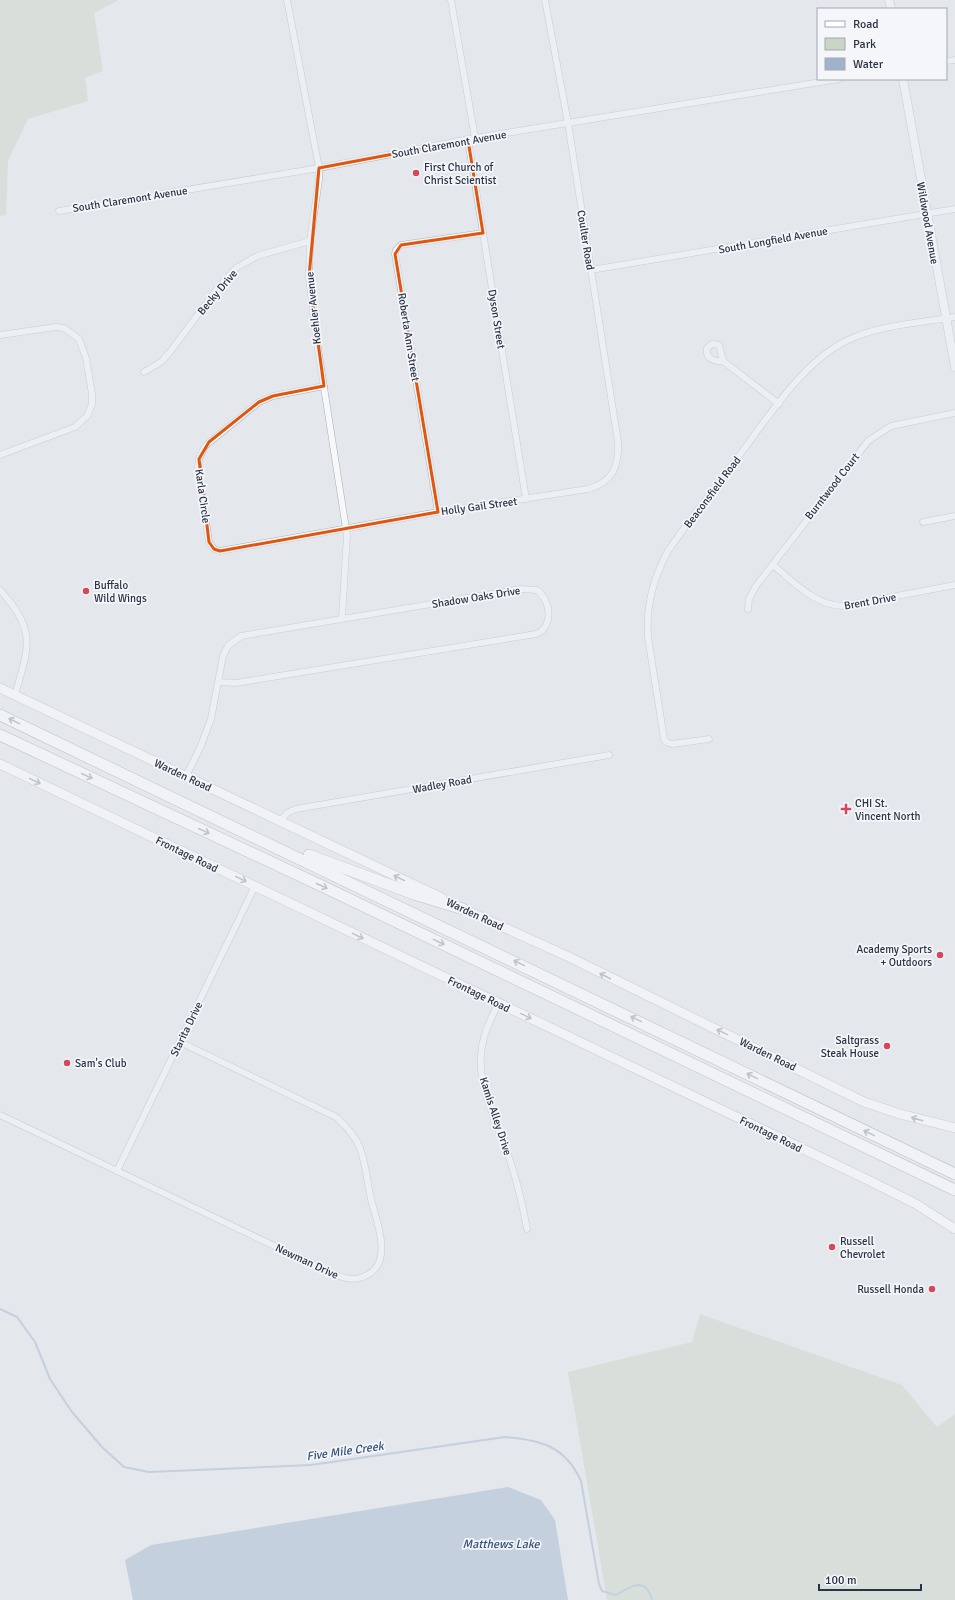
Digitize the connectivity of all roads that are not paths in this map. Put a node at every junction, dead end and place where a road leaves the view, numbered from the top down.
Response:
1 (287, 0) edge
2 (451, 0) edge
3 (546, 0) edge
4 (833, 80) edge
5 (903, 80) edge
6 (568, 123) junction
7 (472, 139) junction
8 (319, 168) junction
9 (955, 209) edge
10 (59, 211) dead end
11 (927, 213) junction
12 (483, 233) junction
13 (310, 241) junction
14 (591, 270) junction
15 (955, 317) edge
16 (946, 318) junction
17 (0, 335) edge
18 (723, 361) dead end
19 (955, 367) edge
20 (144, 372) dead end
21 (324, 386) junction
22 (779, 404) junction
23 (955, 413) edge
24 (0, 455) edge
25 (609, 478) joint
26 (526, 499) junction
27 (438, 512) junction
28 (955, 516) edge
29 (923, 522) dead end
30 (346, 529) junction
31 (773, 565) junction
32 (955, 585) edge
33 (0, 590) edge
34 (748, 609) dead end
35 (342, 618) junction
36 (219, 682) junction
37 (0, 688) edge
38 (15, 695) junction
39 (0, 714) edge
40 (0, 735) edge
41 (709, 739) dead end
42 (609, 755) dead end
43 (0, 764) edge
44 (186, 776) junction
45 (280, 821) junction
46 (247, 832) junction
47 (255, 886) junction
48 (463, 909) junction
49 (499, 1004) junction
50 (180, 1042) junction
51 (0, 1115) edge
52 (955, 1129) edge
53 (117, 1171) junction
54 (955, 1174) edge
55 (955, 1190) edge
56 (527, 1229) dead end
57 (955, 1229) edge

1 - 8 street, Koehler Avenue
2 - 7 street, Dyson Street
3 - 6 street, Coulter Road
4 - 6 street, South Claremont Avenue
5 - 11 street, Wildwood Avenue
6 - 7 street, South Claremont Avenue
6 - 14 street, Coulter Road
7 - 8 street, South Claremont Avenue
7 - 12 street, Dyson Street
8 - 10 street, South Claremont Avenue
8 - 13 street, Koehler Avenue
9 - 11 street, South Longfield Avenue
11 - 14 street, South Longfield Avenue
11 - 16 street, Wildwood Avenue
12 - 26 street, Dyson Street
12 - 27 street, Roberta Ann Street
13 - 20 street, Becky Drive
13 - 21 street, Koehler Avenue
14 - 25 street, Coulter Road
15 - 16 street, Beaconsfield Road
16 - 19 street, Wildwood Avenue
16 - 22 street, Beaconsfield Road
17 - 24 street
18 - 22 street
21 - 30 street, Koehler Avenue
21 - 30 street, Karla Circle
22 - 41 street, Beaconsfield Road
23 - 31 street, Burntwood Court
25 - 26 street, Holly Gail Street
26 - 27 street, Holly Gail Street
27 - 30 street, Holly Gail Street
28 - 29 street
30 - 35 street, Koehler Avenue
31 - 32 street, Brent Drive
31 - 34 street, Burntwood Court
33 - 38 street
35 - 36 street, Shadow Oaks Drive
35 - 36 street, Shadow Oaks Drive
36 - 44 street, Shadow Oaks Drive
37 - 38 main road, Warden Road
38 - 44 main road, Warden Road
46 -> 39 highway
40 -> 55 highway
42 - 45 street, Wadley Road
43 -> 47 main road, Frontage Road
44 - 45 main road, Warden Road
48 -> 45 main road, Warden Road
46 - 48 highway
54 -> 46 highway
47 -> 49 main road, Frontage Road
47 - 50 street, Starita Drive
52 -> 48 main road, Warden Road
49 - 56 street, Kamis Alley Drive
49 -> 57 main road, Frontage Road
50 - 53 street, Starita Drive
50 - 53 street, Newman Drive
51 - 53 street, Newman Drive

